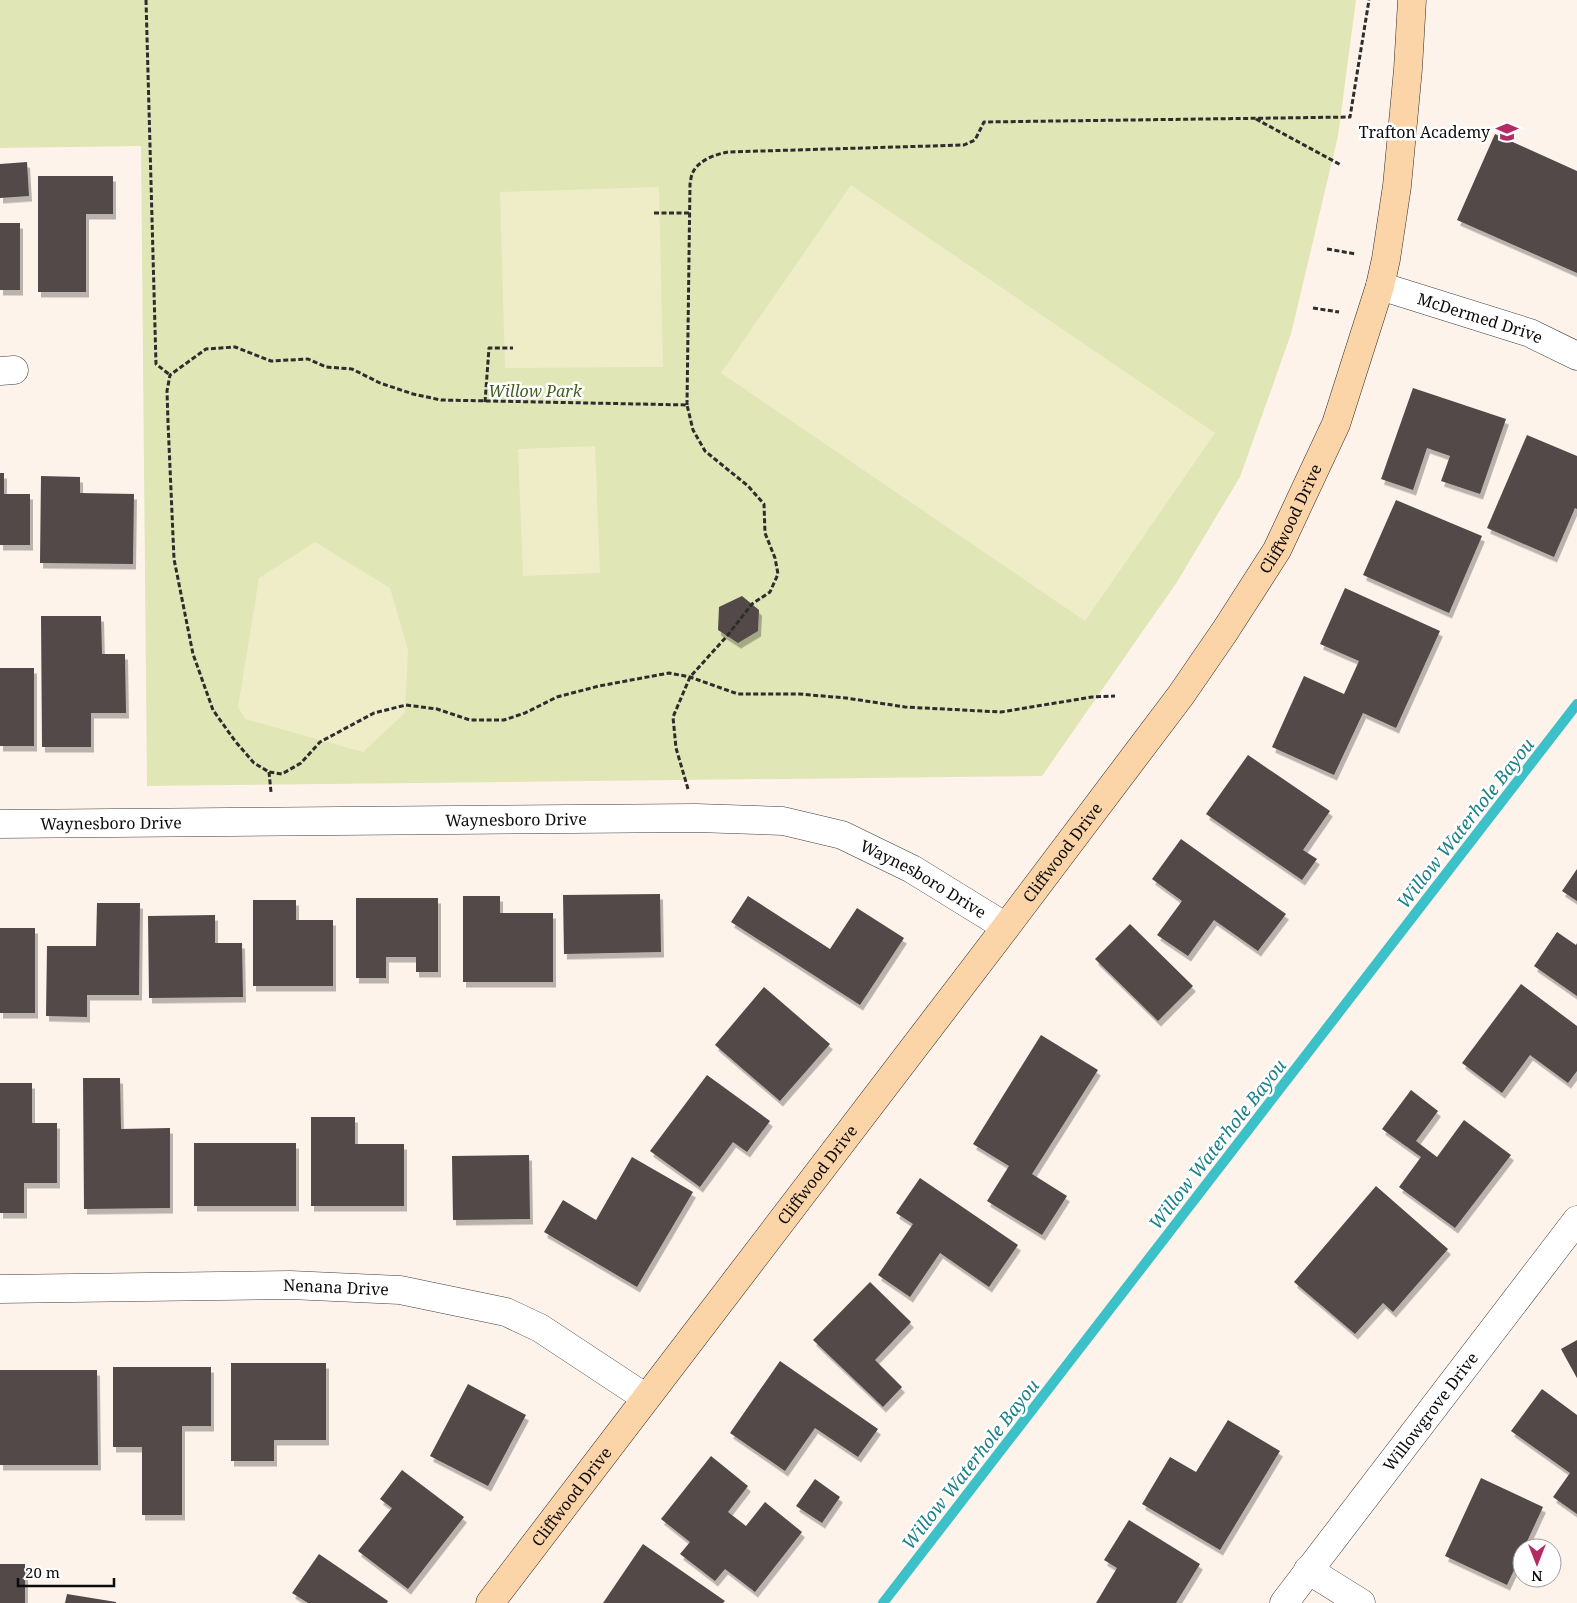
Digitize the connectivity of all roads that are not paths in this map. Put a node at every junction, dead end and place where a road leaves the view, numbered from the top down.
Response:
1 (1412, 0) edge
2 (1380, 286) junction
3 (1577, 356) edge
4 (0, 824) edge
5 (1006, 927) junction
6 (1577, 1220) edge
7 (0, 1289) edge
8 (646, 1398) junction
9 (1308, 1570) junction
10 (490, 1603) edge
11 (1284, 1603) edge
12 (1360, 1603) edge

1 - 2 street, Cliffwood Drive
2 - 3 street, McDermed Drive
2 - 5 street, Cliffwood Drive
4 - 5 street, Waynesboro Drive
5 - 8 street, Cliffwood Drive
6 - 9 street, Willowgrove Drive
7 - 8 street, Nenana Drive
8 - 10 street, Cliffwood Drive
9 - 11 street, Willowgrove Drive
9 - 12 street

